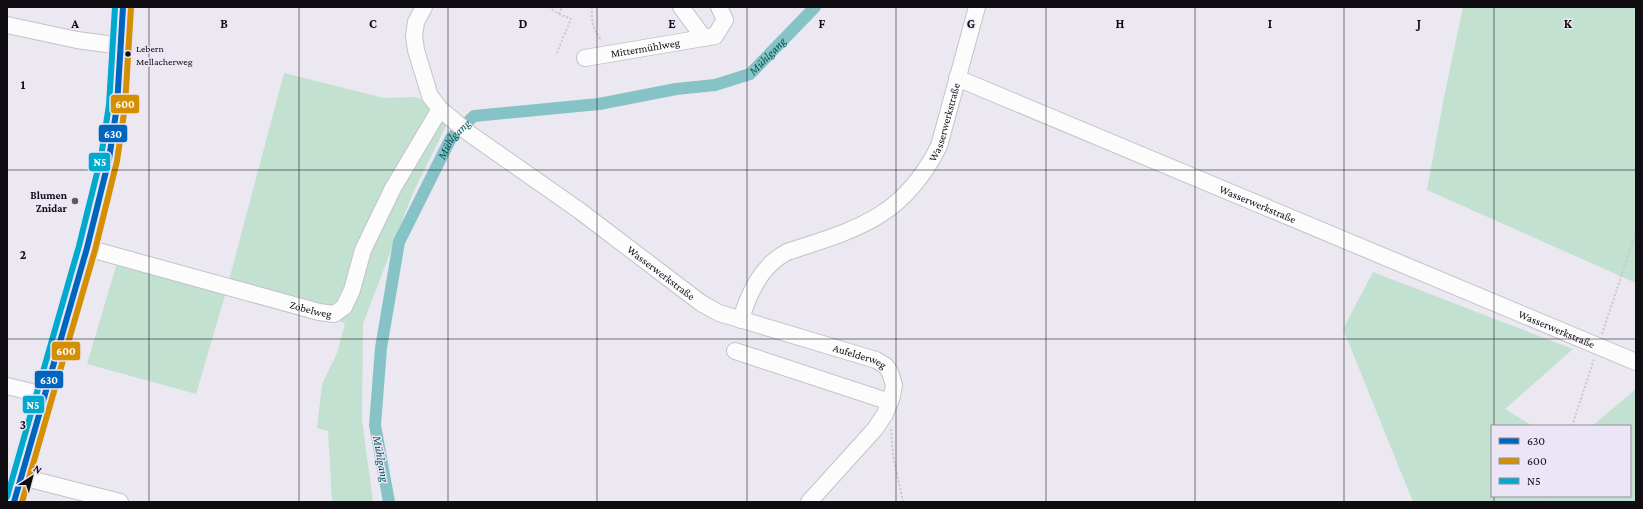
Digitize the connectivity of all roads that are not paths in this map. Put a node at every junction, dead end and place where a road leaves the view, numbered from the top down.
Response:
1 (123, 7) edge
2 (424, 7) edge
3 (681, 7) edge
4 (719, 7) edge
5 (978, 7) edge
6 (7, 25) edge
7 (704, 38) junction
8 (122, 46) junction
9 (585, 58) dead end
10 (957, 78) junction
11 (446, 114) junction
12 (87, 248) junction
13 (741, 320) junction
14 (735, 351) dead end
15 (1636, 362) edge
16 (7, 386) edge
17 (44, 395) junction
18 (890, 402) junction
19 (22, 477) junction
20 (14, 502) edge
21 (120, 502) edge
22 (809, 502) edge

1 - 8 main road
2 - 11 street, Wasserwerkstraße
3 - 7 street
4 - 7 street, Mittermühlweg
5 - 10 street
6 - 8 street
7 - 9 street, Mittermühlweg
8 - 12 main road
10 - 13 street, Wasserwerkstraße
10 - 15 street, Wasserwerkstraße
11 - 12 street, Zobelweg
11 - 13 street, Wasserwerkstraße
12 - 17 main road
13 - 18 street, Aufelderweg
14 - 18 street
16 - 17 street
17 - 19 main road
18 - 22 street, Aufelderweg
19 - 20 main road
19 - 21 street

